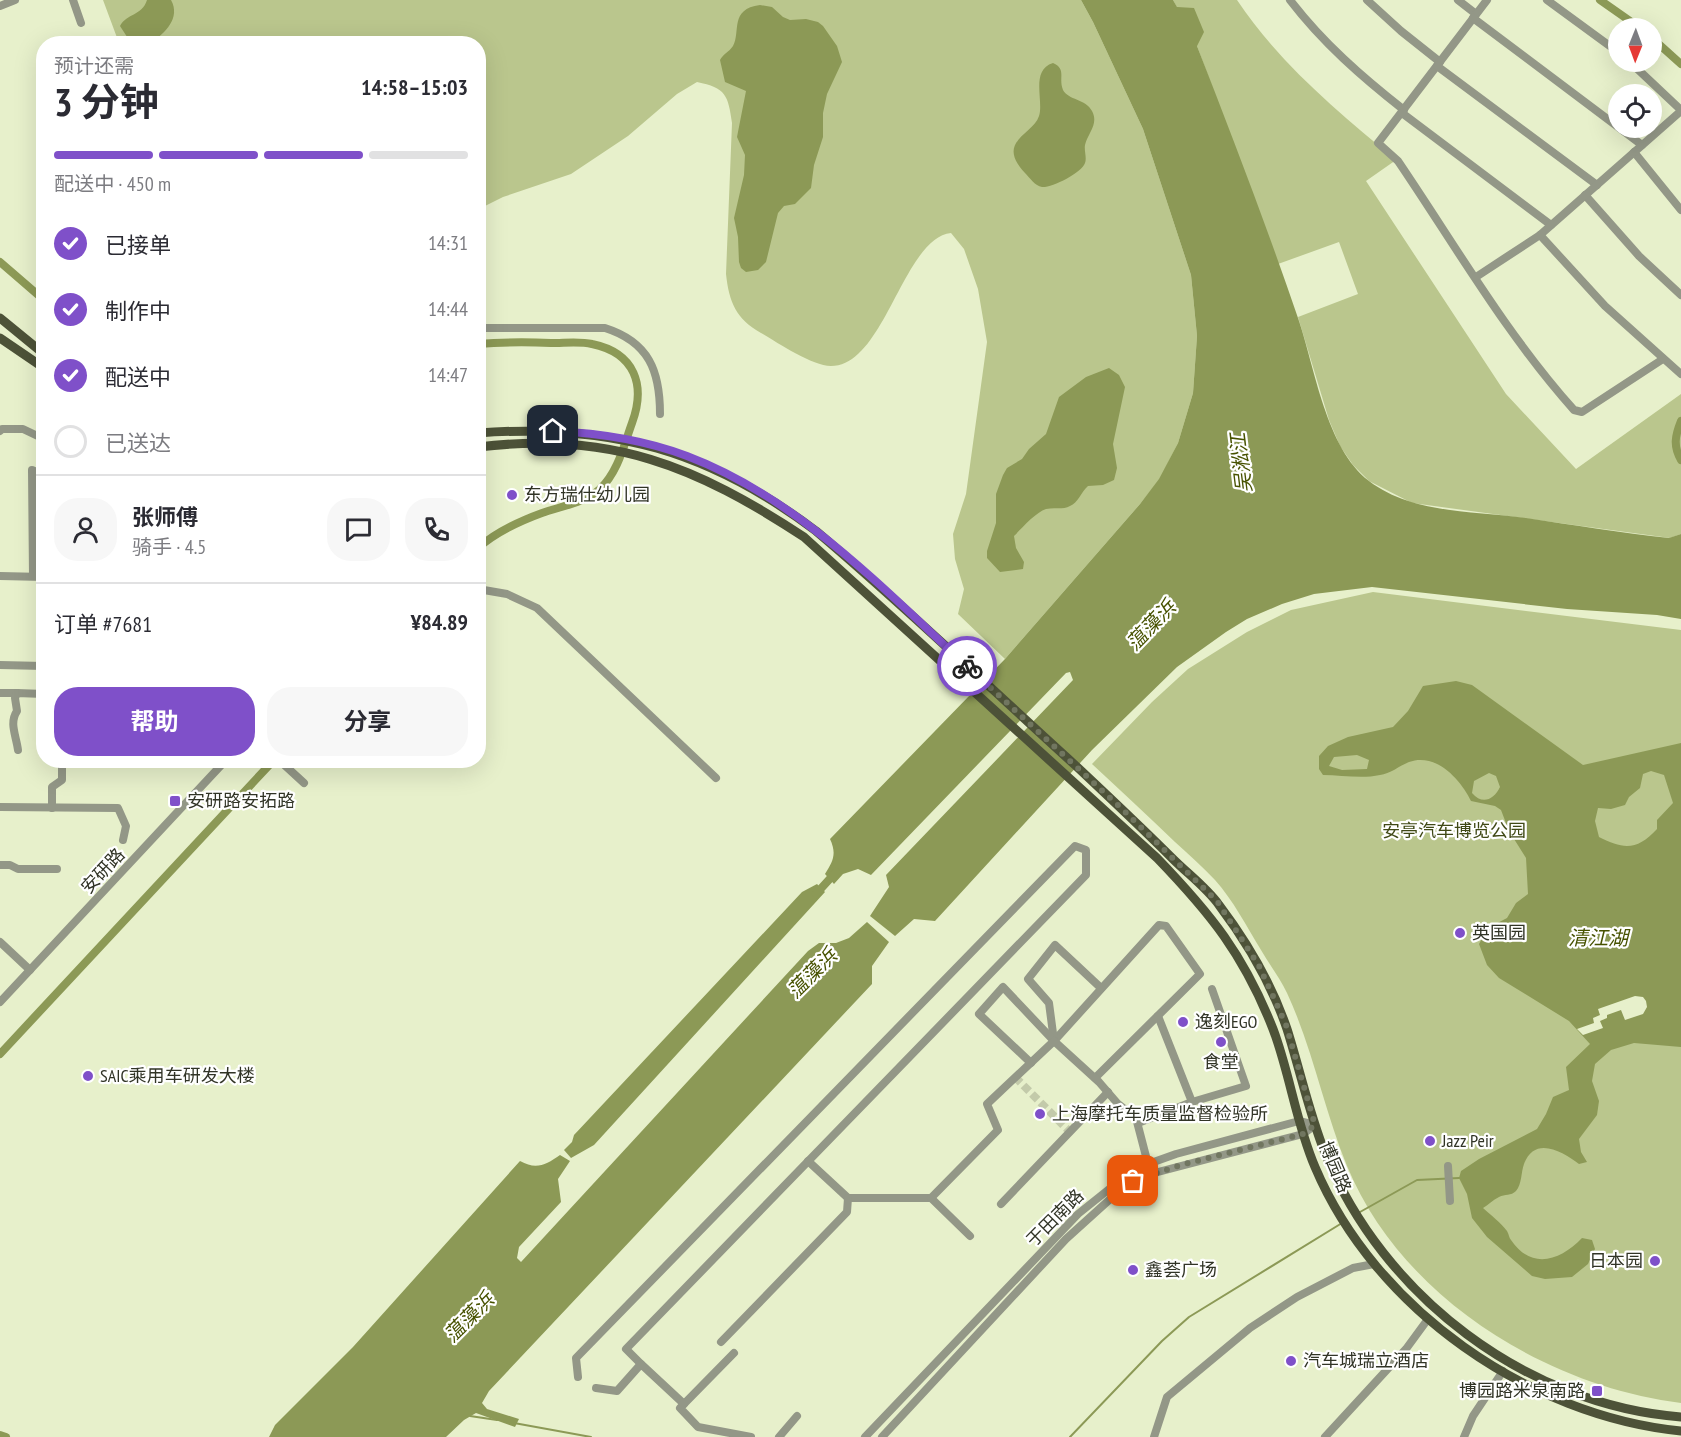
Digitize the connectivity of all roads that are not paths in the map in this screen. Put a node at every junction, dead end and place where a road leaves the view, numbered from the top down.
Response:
1 (15, 0) edge
2 (73, 0) edge
3 (1290, 0) edge
4 (1367, 0) edge
5 (1458, 0) edge
6 (1487, 0) edge
7 (1547, 0) edge
8 (0, 6) edge
9 (1475, 16) junction
10 (81, 23) dead end
11 (1608, 45) edge
12 (1438, 64) junction
13 (1641, 72) edge
14 (1681, 110) edge
15 (1403, 111) junction
16 (1642, 145) junction
17 (1634, 152) junction
18 (1597, 184) junction
19 (1585, 195) junction
20 (1681, 210) edge
21 (1551, 225) junction
22 (1540, 235) junction
23 (1476, 277) junction
24 (1681, 295) edge
25 (2, 324) edge
26 (486, 328) edge
27 (0, 338) edge
28 (36, 348) edge
29 (1663, 358) junction
30 (36, 363) edge
31 (1681, 374) edge
32 (660, 414) dead end
33 (0, 431) edge
34 (486, 433) edge
35 (36, 435) edge
36 (486, 447) edge
37 (36, 472) edge
38 (0, 576) edge
39 (33, 576) junction
40 (36, 576) edge
41 (486, 591) edge
42 (0, 665) edge
43 (36, 666) edge
44 (0, 693) edge
45 (17, 693) junction
46 (36, 694) edge
47 (18, 750) dead end
48 (62, 768) edge
49 (219, 768) edge
50 (288, 768) edge
51 (716, 778) dead end
52 (304, 783) dead end
53 (0, 807) edge
54 (52, 808) junction
55 (123, 840) dead end
56 (0, 865) edge
57 (57, 869) dead end
58 (0, 942) edge
59 (30, 970) junction
60 (1101, 988) junction
61 (1212, 989) dead end
62 (0, 1002) edge
63 (1158, 1016) junction
64 (1054, 1041) junction
65 (1031, 1063) junction
66 (1095, 1078) junction
67 (1108, 1092) junction
68 (1192, 1102) junction
69 (1299, 1121) junction
70 (1138, 1123) junction
71 (1315, 1125) junction
72 (1303, 1134) junction
73 (808, 1161) junction
74 (1148, 1164) junction
75 (1448, 1166) dead end
76 (848, 1198) junction
77 (931, 1198) junction
78 (1450, 1201) dead end
79 (1001, 1204) dead end
80 (970, 1236) dead end
81 (1374, 1264) junction
82 (1021, 1274) junction
83 (1028, 1280) junction
84 (1428, 1319) junction
85 (721, 1342) dead end
86 (734, 1353) dead end
87 (641, 1364) junction
88 (1503, 1371) junction
89 (578, 1377) dead end
90 (596, 1388) dead end
91 (684, 1404) junction
92 (797, 1416) dead end
93 (1681, 1417) edge
94 (1681, 1431) edge
95 (752, 1437) edge
96 (779, 1437) edge
97 (865, 1437) edge
98 (882, 1437) edge
99 (1154, 1437) edge
100 (1325, 1437) edge
101 (1464, 1437) edge

1 - 8 street
2 - 10 street
3 - 15 street
4 - 12 street
5 - 9 street
6 - 9 street
7 - 11 street
9 - 12 street
9 - 16 street
12 - 15 street
12 - 18 street
13 - 14 street
14 - 16 street
15 - 21 street
15 - 23 street
16 - 17 street
17 - 18 street
17 - 20 street
18 - 19 street
19 - 21 street
19 - 24 street
21 - 22 street
22 - 23 street
22 - 29 street
23 - 29 street
25 - 28 main road
26 - 32 street
27 - 30 main road
29 - 31 street
33 - 35 street
34 - 71 main road, 博园路
36 - 69 main road, 博园路
37 - 39 street
38 - 39 street
39 - 40 street
41 - 51 street
42 - 43 street
44 - 45 street
45 - 46 street
45 - 47 street
48 - 54 street
49 - 59 street, 安研路
50 - 52 street
53 - 54 street
54 - 55 street
56 - 57 street
58 - 59 street
59 - 62 street, 安研路
60 - 63 street
60 - 64 street
60 - 64 street
61 - 68 street
63 - 66 street
63 - 68 street
64 - 65 street
64 - 65 street
64 - 66 street
65 - 77 street
66 - 67 street
67 - 70 street
67 - 79 street
68 - 70 street
69 - 71 street, 于田南路
69 - 72 main road, 博园路
69 - 74 street, 于田南路
70 - 74 street
71 - 72 street, 于田南路
71 - 93 main road, 博园路
72 - 81 main road, 博园路
72 - 83 street, 于田南路
73 - 76 street
73 - 87 street
73 - 89 street
74 - 82 street, 于田南路
75 - 78 street
76 - 77 street
76 - 85 street
77 - 80 street
81 - 84 main road, 博园路
81 - 99 street
82 - 83 street
82 - 97 street, 于田南路
83 - 98 street, 于田南路
84 - 88 main road, 博园路
84 - 100 street
86 - 91 street
87 - 90 street
87 - 91 street
88 - 94 main road, 博园路
88 - 101 street
91 - 95 street
92 - 96 street

